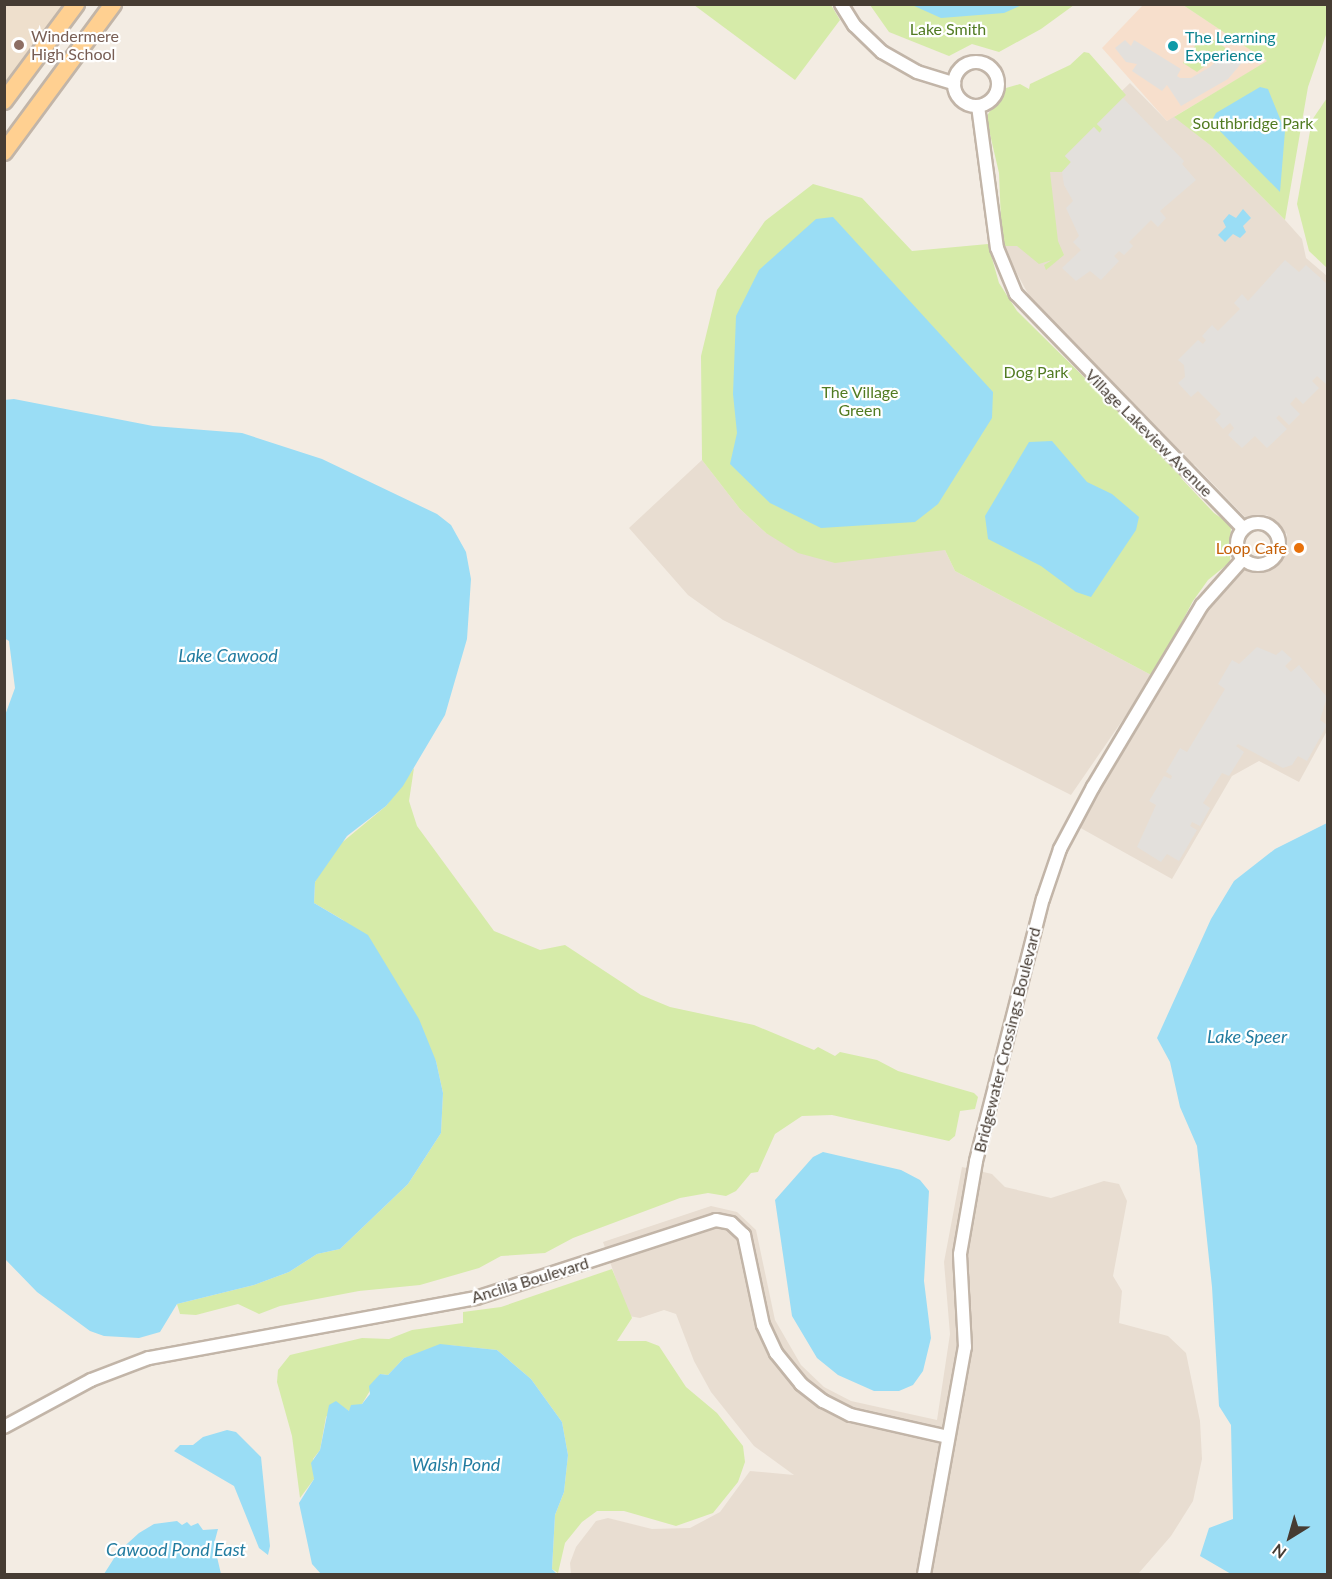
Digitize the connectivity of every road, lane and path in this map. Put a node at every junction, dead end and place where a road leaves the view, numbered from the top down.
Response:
1 (76, 4) edge
2 (113, 4) edge
3 (841, 4) edge
4 (954, 83) junction
5 (4, 101) edge
6 (978, 106) junction
7 (4, 152) edge
8 (1243, 528) junction
9 (1243, 559) junction
10 (4, 1427) edge
11 (948, 1437) junction
12 (924, 1575) edge

1 - 5 main road
2 - 7 main road
3 - 4 street
4 - 6 street
4 - 6 street
6 - 8 street, Village Lakeview Avenue
8 - 9 street
8 - 9 street
9 - 11 street, Bridgewater Crossings Boulevard
10 - 11 street, Ancilla Boulevard
11 - 12 street, Bridgewater Crossings Boulevard

